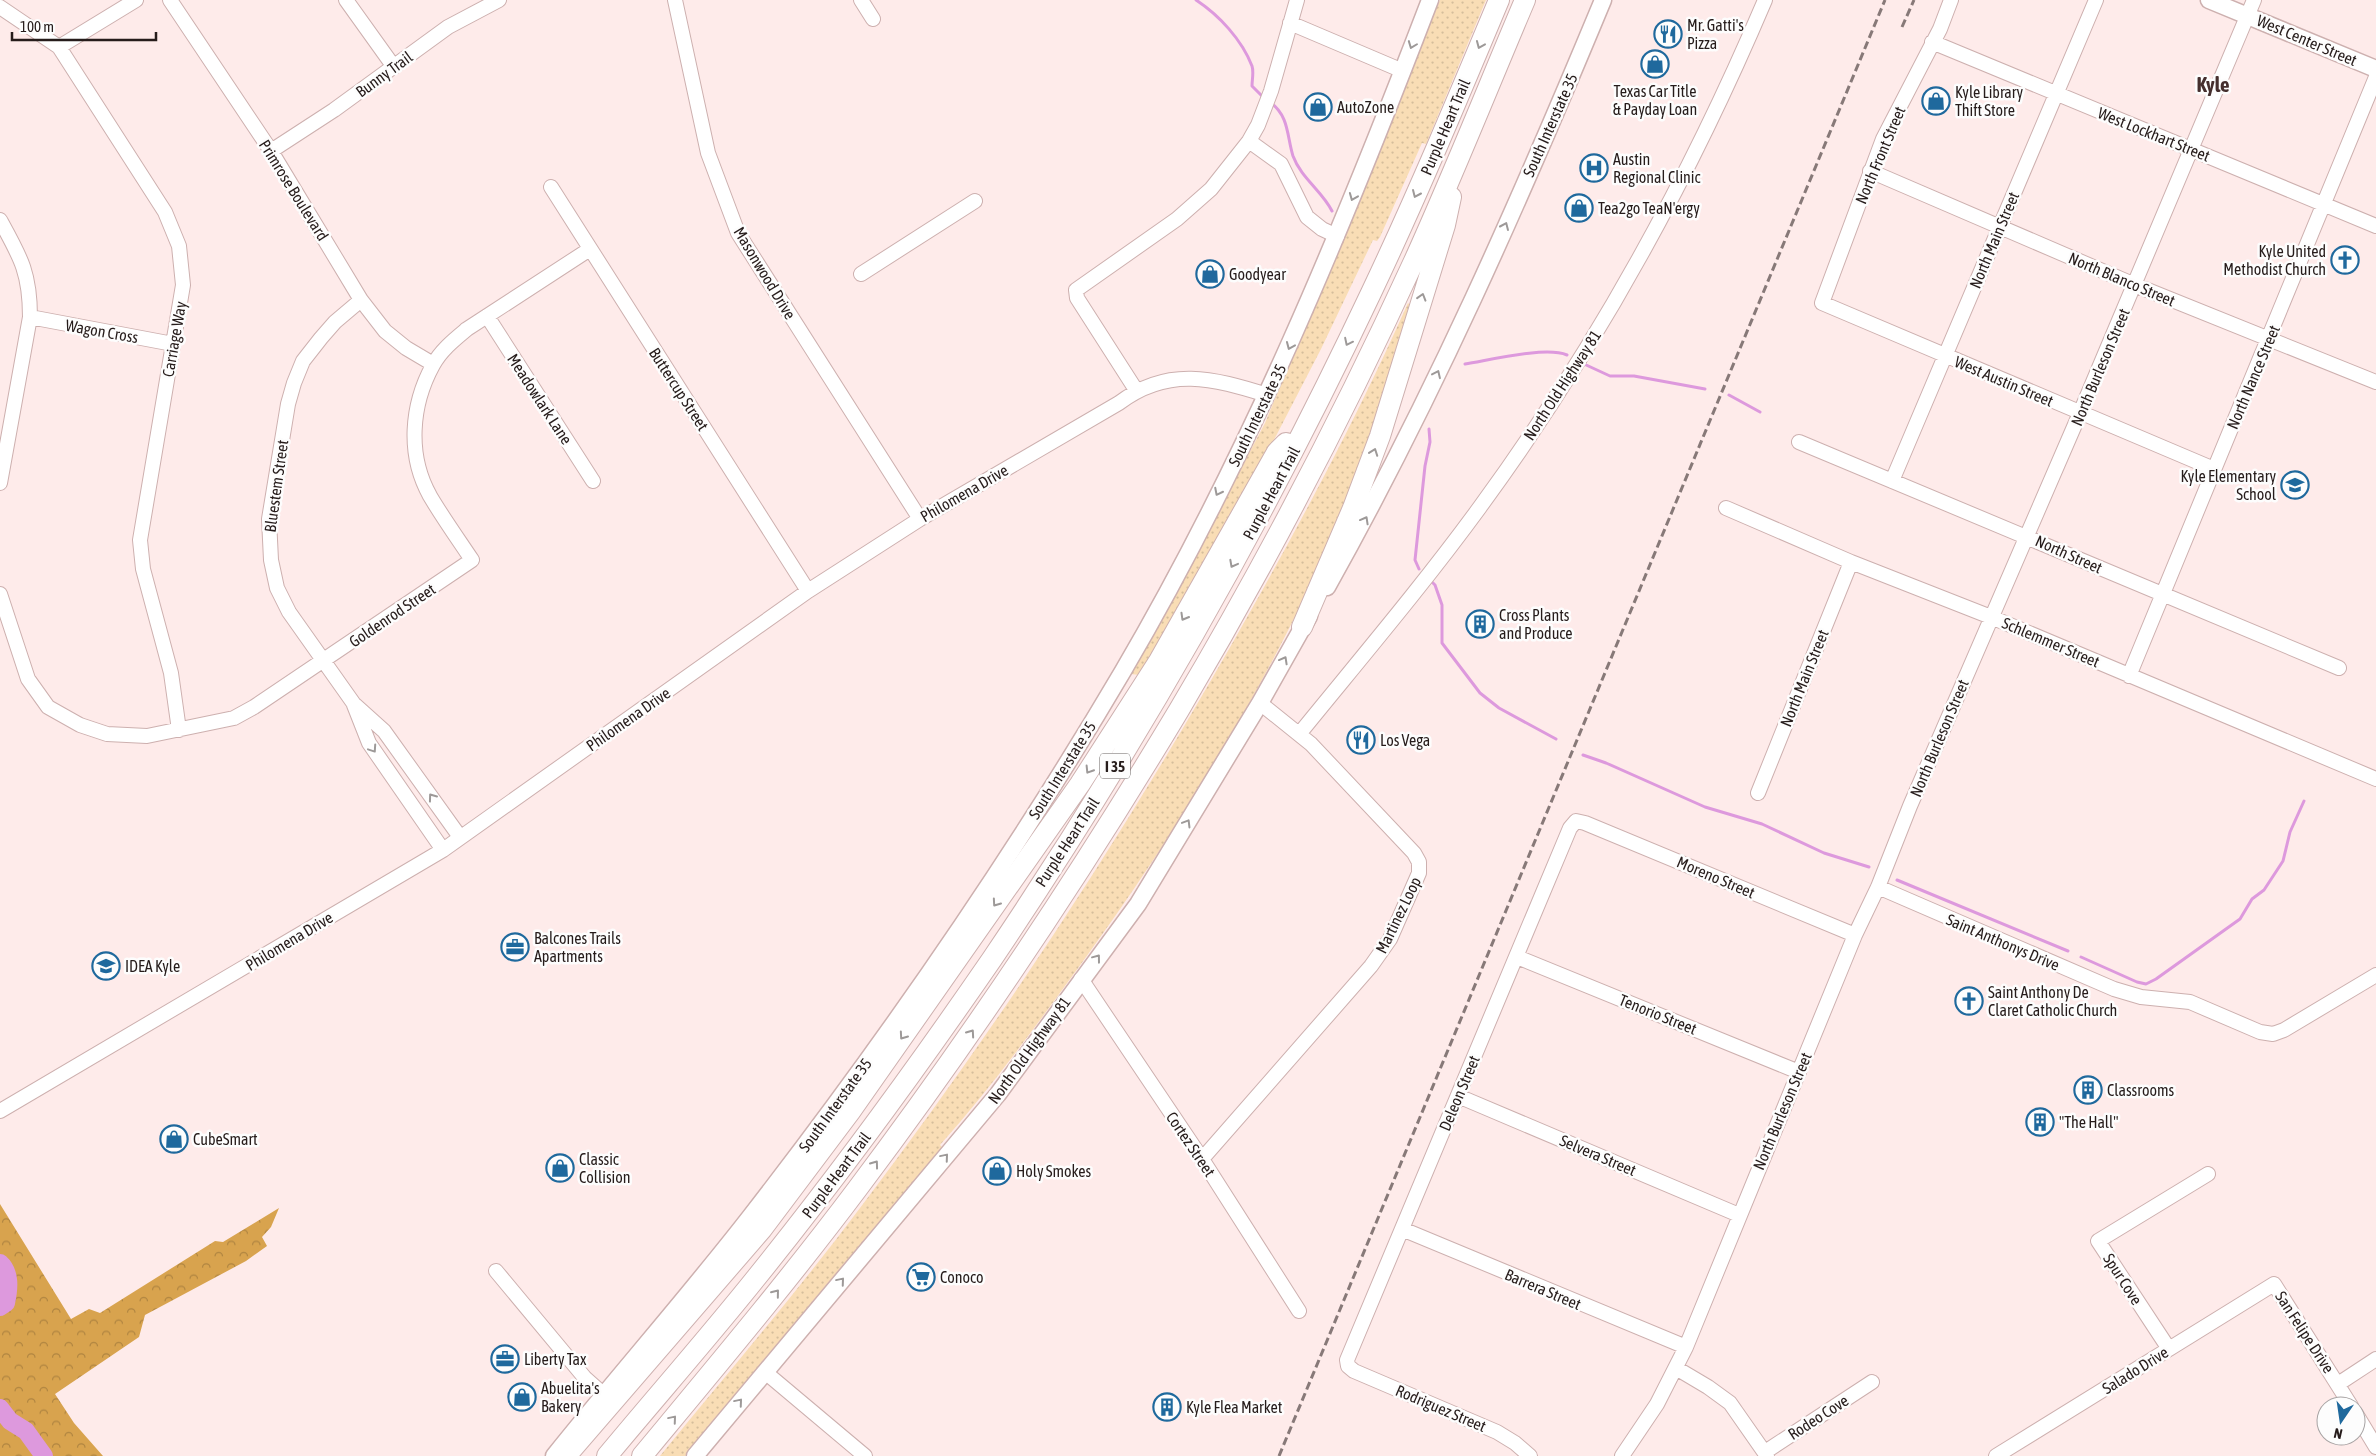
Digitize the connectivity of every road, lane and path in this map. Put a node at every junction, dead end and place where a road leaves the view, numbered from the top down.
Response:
1 (136, 0) edge
2 (170, 0) edge
3 (346, 0) edge
4 (676, 0) edge
5 (861, 0) edge
6 (1297, 0) edge
7 (1430, 0) edge
8 (1499, 0) edge
9 (1525, 0) edge
10 (1603, 0) edge
11 (1765, 0) edge
12 (2096, 0) edge
13 (2209, 0) edge
14 (496, 1) edge
15 (1951, 4) edge
16 (0, 7) edge
17 (2250, 7) edge
18 (873, 19) dead end
19 (1290, 23) junction
20 (1932, 42) junction
21 (59, 47) junction
22 (394, 67) junction
23 (2376, 69) edge
24 (1403, 71) junction
25 (2376, 77) edge
26 (2056, 95) junction
27 (1249, 141) junction
28 (2191, 148) junction
29 (271, 151) junction
30 (1461, 152) junction
31 (1870, 171) junction
32 (551, 187) dead end
33 (975, 201) dead end
34 (2325, 205) junction
35 (0, 220) edge
36 (2376, 226) edge
37 (1999, 227) junction
38 (1337, 236) junction
39 (590, 249) junction
40 (861, 274) dead end
41 (2135, 285) junction
42 (361, 300) junction
43 (1822, 302) joint
44 (487, 316) junction
45 (30, 317) junction
46 (2269, 340) junction
47 (173, 344) junction
48 (1945, 356) junction
49 (433, 364) junction
50 (2376, 382) edge
51 (1136, 390) junction
52 (1267, 395) junction
53 (2080, 413) junction
54 (1312, 414) junction
55 (1799, 442) dead end
56 (2214, 469) junction
57 (1892, 481) junction
58 (593, 482) dead end
59 (0, 483) edge
60 (1726, 508) dead end
61 (920, 518) junction
62 (2026, 535) junction
63 (1851, 562) junction
64 (808, 592) junction
65 (0, 594) edge
66 (2162, 595) junction
67 (1991, 617) junction
68 (1302, 627) junction
69 (324, 661) junction
70 (2339, 668) dead end
71 (2129, 676) junction
72 (1260, 703) junction
73 (354, 704) junction
74 (179, 730) junction
75 (1300, 733) junction
76 (410, 766) junction
77 (393, 777) junction
78 (2376, 778) edge
79 (1758, 793) dead end
80 (1576, 822) joint
81 (460, 837) junction
82 (443, 850) junction
83 (1878, 887) junction
84 (1855, 935) junction
85 (1517, 957) junction
86 (2376, 975) edge
87 (1081, 980) junction
88 (1798, 1072) junction
89 (1458, 1096) junction
90 (0, 1111) edge
91 (1202, 1159) junction
92 (2208, 1174) dead end
93 (1739, 1215) junction
94 (1402, 1229) junction
95 (496, 1271) dead end
96 (2274, 1284) joint
97 (1299, 1311) dead end
98 (1686, 1346) junction
99 (2169, 1349) junction
100 (2376, 1359) edge
101 (1348, 1366) joint
102 (1676, 1368) junction
103 (764, 1372) junction
104 (1872, 1382) dead end
105 (2338, 1384) junction
106 (604, 1394) junction
107 (2345, 1396) edge
108 (2366, 1431) edge
109 (2376, 1448) edge
110 (1766, 1454) edge
111 (554, 1456) edge
112 (566, 1456) edge
113 (606, 1456) edge
114 (642, 1456) edge
115 (695, 1456) edge
116 (864, 1456) edge
117 (1530, 1456) edge
118 (1622, 1456) edge
119 (1996, 1456) edge

1 - 21 street
2 - 29 street, Primrose Boulevard
3 - 22 street
4 - 61 street, Masonwood Drive
5 - 18 street
6 - 19 street
7 -> 24 main road, South Interstate 35
8 -> 54 highway, Purple Heart Trail / I 35
9 - 30 highway, Purple Heart Trail / I 35
68 -> 10 main road, South Interstate 35
11 - 75 street, North Old Highway 81
12 - 26 street, North Main Street
13 - 17 main road, West Center Street
14 - 22 street, Bunny Trail
15 - 20 street, North Front Street
16 - 21 street, Carriage Way
17 - 23 main road, West Center Street
17 - 28 street, North Burleson Street
19 - 24 street
19 - 27 street
20 - 26 street, West Lockhart Street
20 - 31 street, North Front Street
21 - 47 street, Carriage Way
22 - 29 street, Bunny Trail
24 -> 38 main road, South Interstate 35
25 - 34 street, North Nance Street
26 - 28 street, West Lockhart Street
26 - 37 street, North Main Street
27 - 38 street
27 - 51 street
28 - 34 street, West Lockhart Street
28 - 41 street, North Burleson Street
29 - 42 street, Primrose Boulevard
68 -> 30 highway
114 -> 30 highway, Purple Heart Trail / I 35
31 - 37 street, North Blanco Street
31 - 43 street, North Front Street
32 - 39 street, Buttercup Street
33 - 40 street
34 - 36 street, West Lockhart Street
34 - 46 street, North Nance Street
35 - 45 street
37 - 41 street, North Blanco Street
37 - 48 street, North Main Street
38 -> 52 main road, South Interstate 35
39 - 44 street, Goldenrod Street
39 - 64 street, Buttercup Street
41 - 46 street, North Blanco Street
41 - 53 street, North Burleson Street
42 - 49 street, Primrose Boulevard
42 - 69 street, Bluestem Street
43 - 48 street, West Austin Street
44 - 49 street, Goldenrod Street
44 - 58 street, Meadowlark Lane
45 - 47 street, Wagon Cross
45 - 59 street
46 - 50 street, North Blanco Street
46 - 56 street, North Nance Street
47 - 74 street, Carriage Way
48 - 53 street, West Austin Street
48 - 57 street, North Main Street
49 - 69 street, Goldenrod Street
51 - 52 street, Philomena Drive
51 - 61 street, Philomena Drive
52 -> 106 main road, South Interstate 35
53 - 56 street, West Austin Street
53 - 62 street, North Burleson Street
54 -> 112 highway
54 -> 113 highway, Purple Heart Trail / I 35
55 - 57 street, North Street
56 - 66 street, North Nance Street
57 - 62 street, North Street
60 - 63 street, Schlemmer Street
61 - 64 street, Philomena Drive
62 - 66 street, North Street
62 - 67 street, North Burleson Street
63 - 67 street, Schlemmer Street
63 - 79 street, North Main Street
64 - 81 street, Philomena Drive
65 - 74 street, Goldenrod Street
66 - 70 street, North Street
66 - 71 street, North Nance Street
67 - 71 street, Schlemmer Street
67 - 83 street, North Burleson Street
72 -> 68 main road, South Interstate 35
69 - 73 street, Bluestem Street
69 - 74 street, Goldenrod Street
71 - 78 street, Schlemmer Street
72 - 75 street, Martinez Loop
87 -> 72 main road, North Old Highway 81
73 - 76 street, Bluestem Street
73 -> 77 street, Bluestem Street
75 - 91 street, Martinez Loop
76 - 77 street
81 -> 76 street, Bluestem Street
77 - 82 street, Bluestem Street
80 - 84 street, Moreno Street
80 - 85 street, Deleon Street
81 - 82 street, Philomena Drive
82 - 90 street, Philomena Drive
83 - 84 street, North Burleson Street
83 - 86 street, Saint Anthonys Drive
84 - 88 street, North Burleson Street
85 - 88 street, Tenorio Street
85 - 89 street, Deleon Street
87 - 91 street, Cortez Street
103 -> 87 main road, North Old Highway 81
88 - 93 street, North Burleson Street
89 - 93 street, Selvera Street
89 - 94 street, Deleon Street
91 - 97 street, Cortez Street
92 - 99 street, Spur Cove
93 - 98 street, North Burleson Street
94 - 98 street, Barrera Street
94 - 101 street, Deleon Street
95 - 106 street
96 - 99 street, Salado Drive
96 - 105 street, San Felipe Drive
98 - 102 street, North Burleson Street
99 - 119 street, Salado Drive
100 - 105 street
101 - 117 street, Rodriguez Street
102 - 110 street
102 - 118 street, North Burleson Street
115 -> 103 main road
103 - 116 street
104 - 110 street, Rodeo Cove
105 - 107 street, San Felipe Drive
106 - 111 main road, South Interstate 35
108 - 109 street

